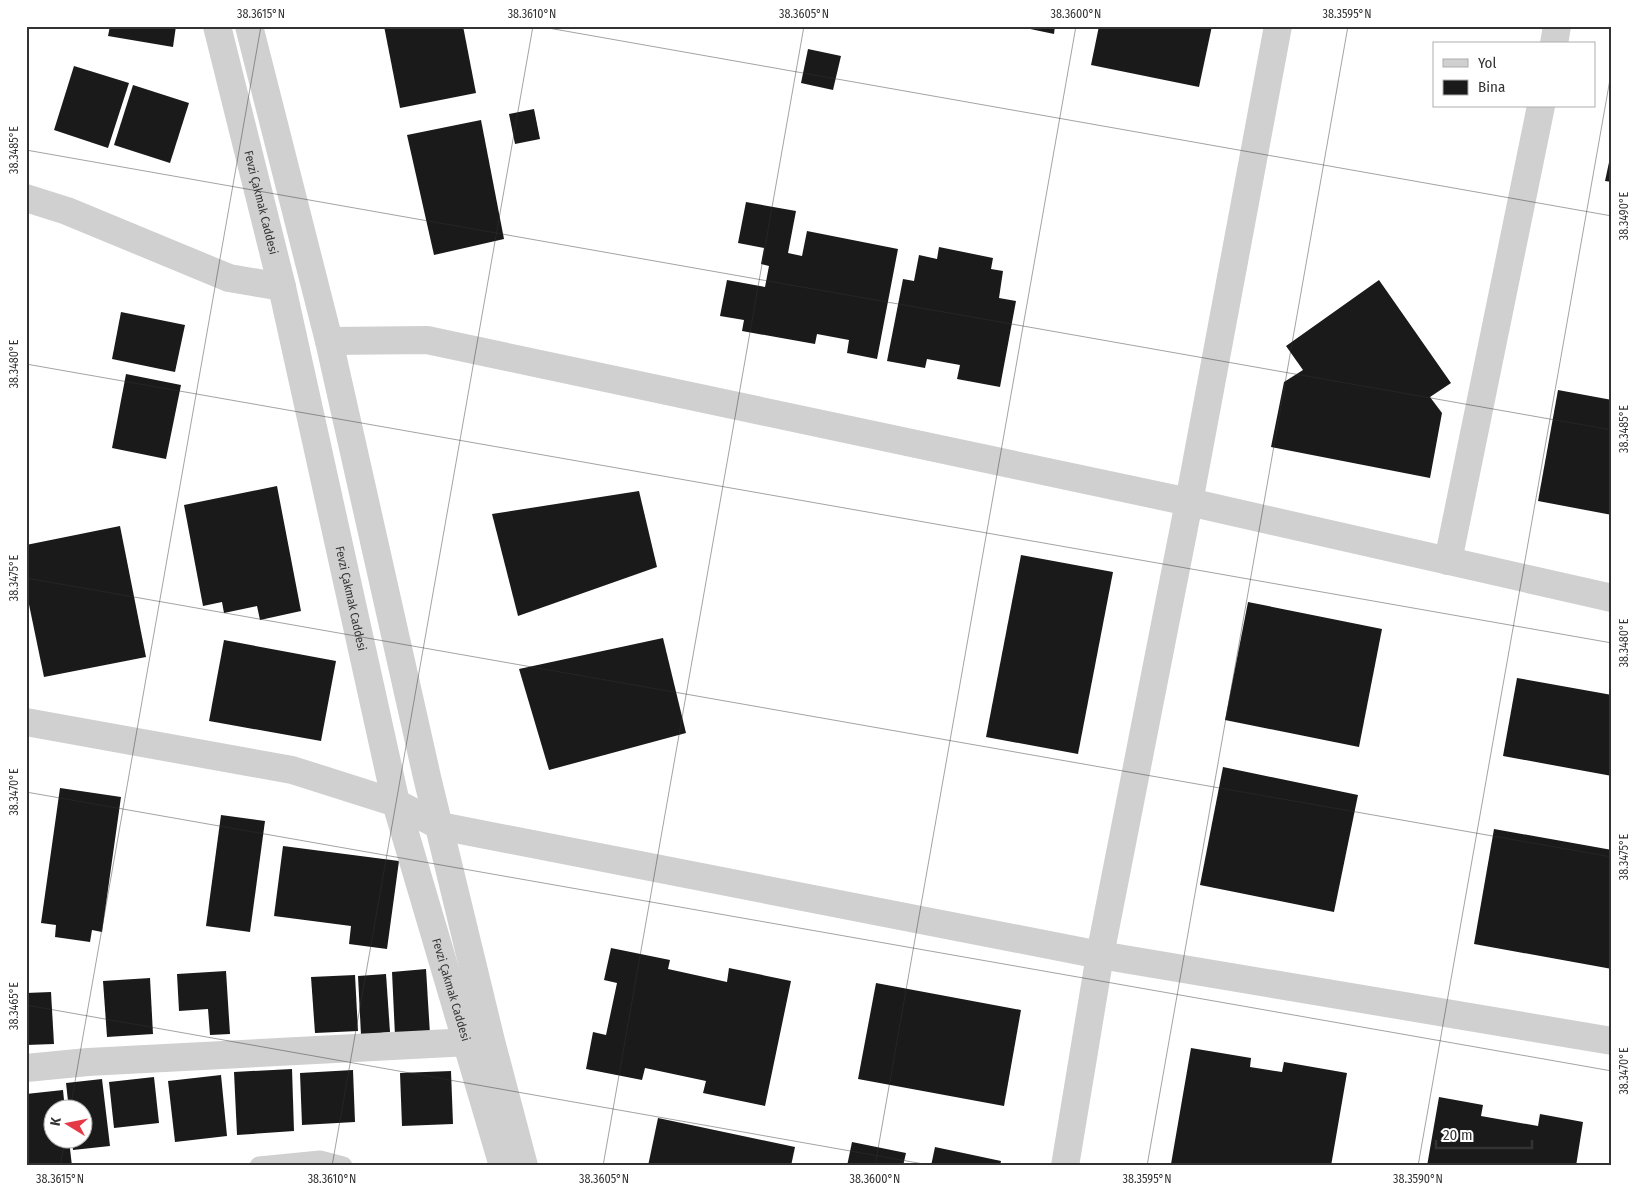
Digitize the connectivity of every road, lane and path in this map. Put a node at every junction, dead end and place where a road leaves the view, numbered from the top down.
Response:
1 (217, 26) edge
2 (249, 26) edge
3 (1278, 26) edge
4 (1557, 26) edge
5 (1554, 42) edge
6 (1541, 108) edge
7 (26, 198) edge
8 (282, 287) junction
9 (329, 341) junction
10 (1189, 502) junction
11 (1448, 561) junction
12 (1612, 598) edge
13 (26, 722) edge
14 (396, 803) junction
15 (440, 826) junction
16 (1100, 955) junction
17 (479, 1041) junction
18 (1612, 1041) edge
19 (26, 1068) edge
20 (259, 1166) edge
21 (343, 1166) edge
22 (503, 1166) edge
23 (524, 1166) edge
24 (1065, 1166) edge

1 - 8 street, Fevzi Çakmak Caddesi
2 - 9 street
3 - 10 street
4 - 5 street
6 - 11 street
7 - 8 street
8 - 14 street, Fevzi Çakmak Caddesi
9 - 10 street
9 - 15 street
10 - 11 street
10 - 16 street
11 - 12 street
13 - 14 street
14 - 15 street
14 - 17 street, Fevzi Çakmak Caddesi
15 - 16 street
15 - 17 street
16 - 18 street
16 - 24 street
17 - 19 street
17 - 22 street, Fevzi Çakmak Caddesi
17 - 23 street
20 - 21 lane

